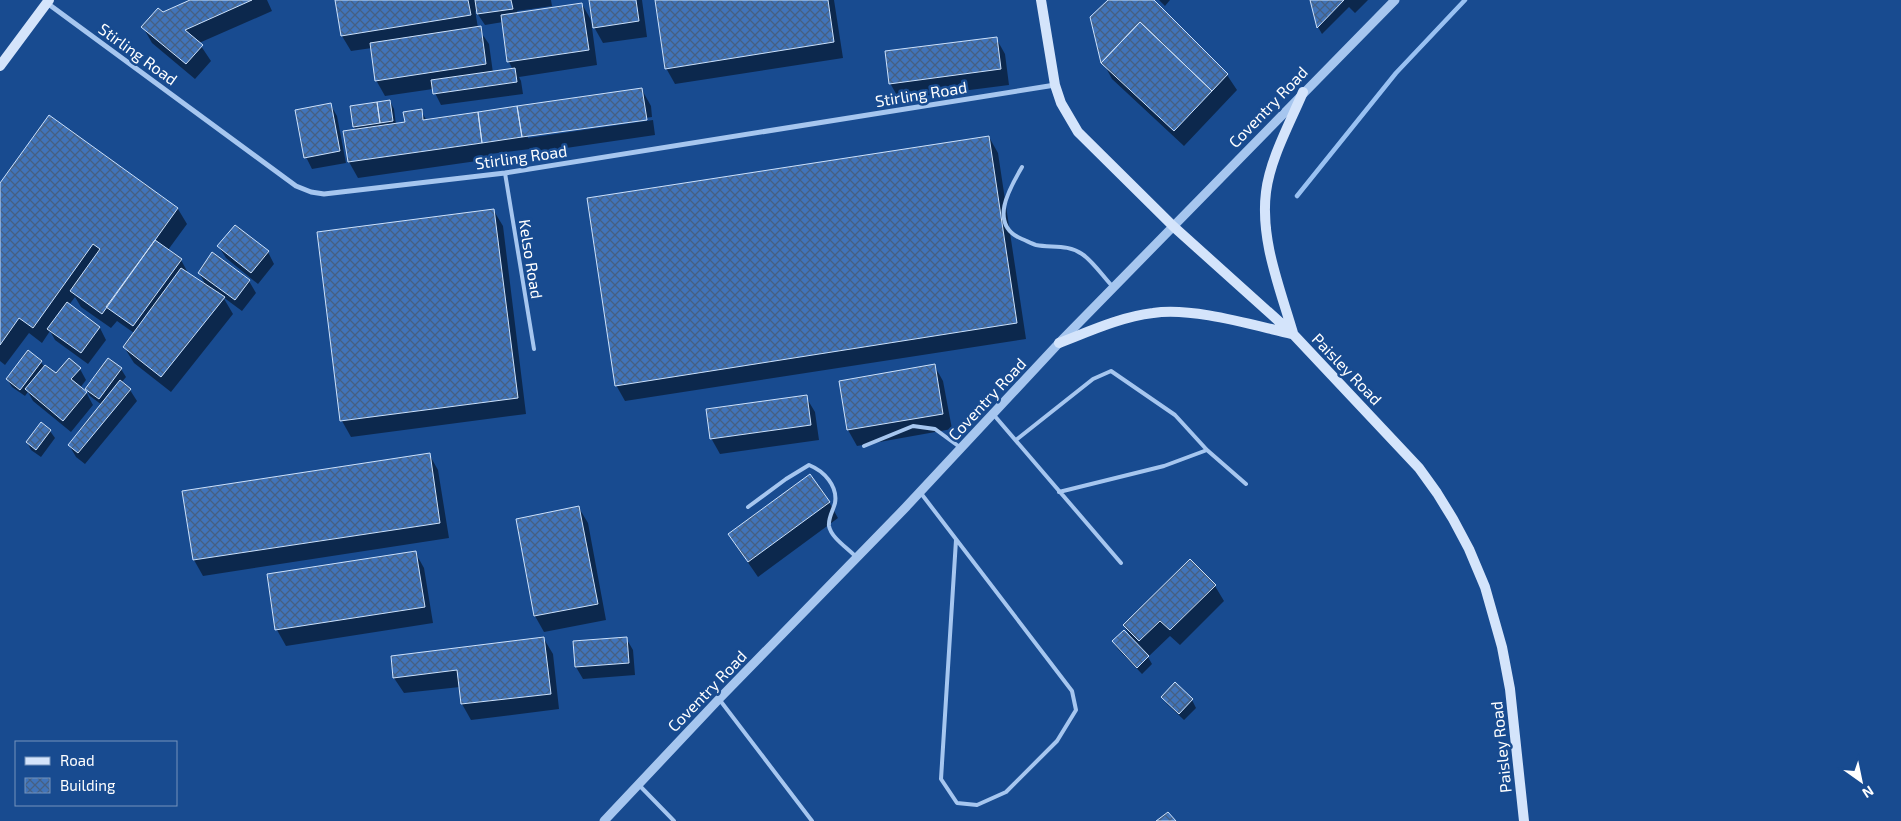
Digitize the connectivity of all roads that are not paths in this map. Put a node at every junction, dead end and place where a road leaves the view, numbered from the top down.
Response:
1 (1041, 0) edge
2 (1395, 0) edge
3 (48, 1) edge
4 (0, 66) edge
5 (1055, 85) junction
6 (1303, 92) junction
7 (1022, 167) dead end
8 (505, 173) junction
9 (1174, 227) junction
10 (1114, 288) junction
11 (1293, 334) junction
12 (1059, 343) junction
13 (534, 349) dead end
14 (993, 414) junction
15 (1016, 440) junction
16 (864, 446) dead end
17 (961, 448) junction
18 (1207, 450) junction
19 (1246, 484) dead end
20 (920, 492) junction
21 (1059, 492) junction
22 (748, 507) dead end
23 (956, 540) junction
24 (857, 558) junction
25 (1121, 563) dead end
26 (719, 699) junction
27 (638, 784) junction
28 (672, 820) edge
29 (604, 821) edge
30 (812, 821) edge
31 (1524, 821) edge

1 - 5 main road, Paisley Road
2 - 6 street, Coventry Road
3 - 4 main road
3 - 8 street, Stirling Road
5 - 8 street, Stirling Road
5 - 9 main road, Paisley Road
6 - 9 street, Coventry Road
6 - 11 main road
7 - 10 lane
8 - 13 lane, Kelso Road
9 - 10 street, Coventry Road
9 - 11 main road, Paisley Road
10 - 12 street, Coventry Road
11 - 12 main road
11 - 31 main road, Paisley Road
12 - 14 street, Coventry Road
14 - 15 lane
14 - 17 street, Coventry Road
15 - 18 lane
15 - 21 lane
16 - 17 lane
17 - 20 street, Coventry Road
18 - 19 lane
18 - 21 lane
20 - 23 lane
20 - 24 street, Coventry Road
21 - 25 lane
22 - 24 lane
23 - 23 lane
24 - 26 street, Coventry Road
26 - 27 street, Coventry Road
26 - 30 lane
27 - 28 lane
27 - 29 street, Coventry Road

